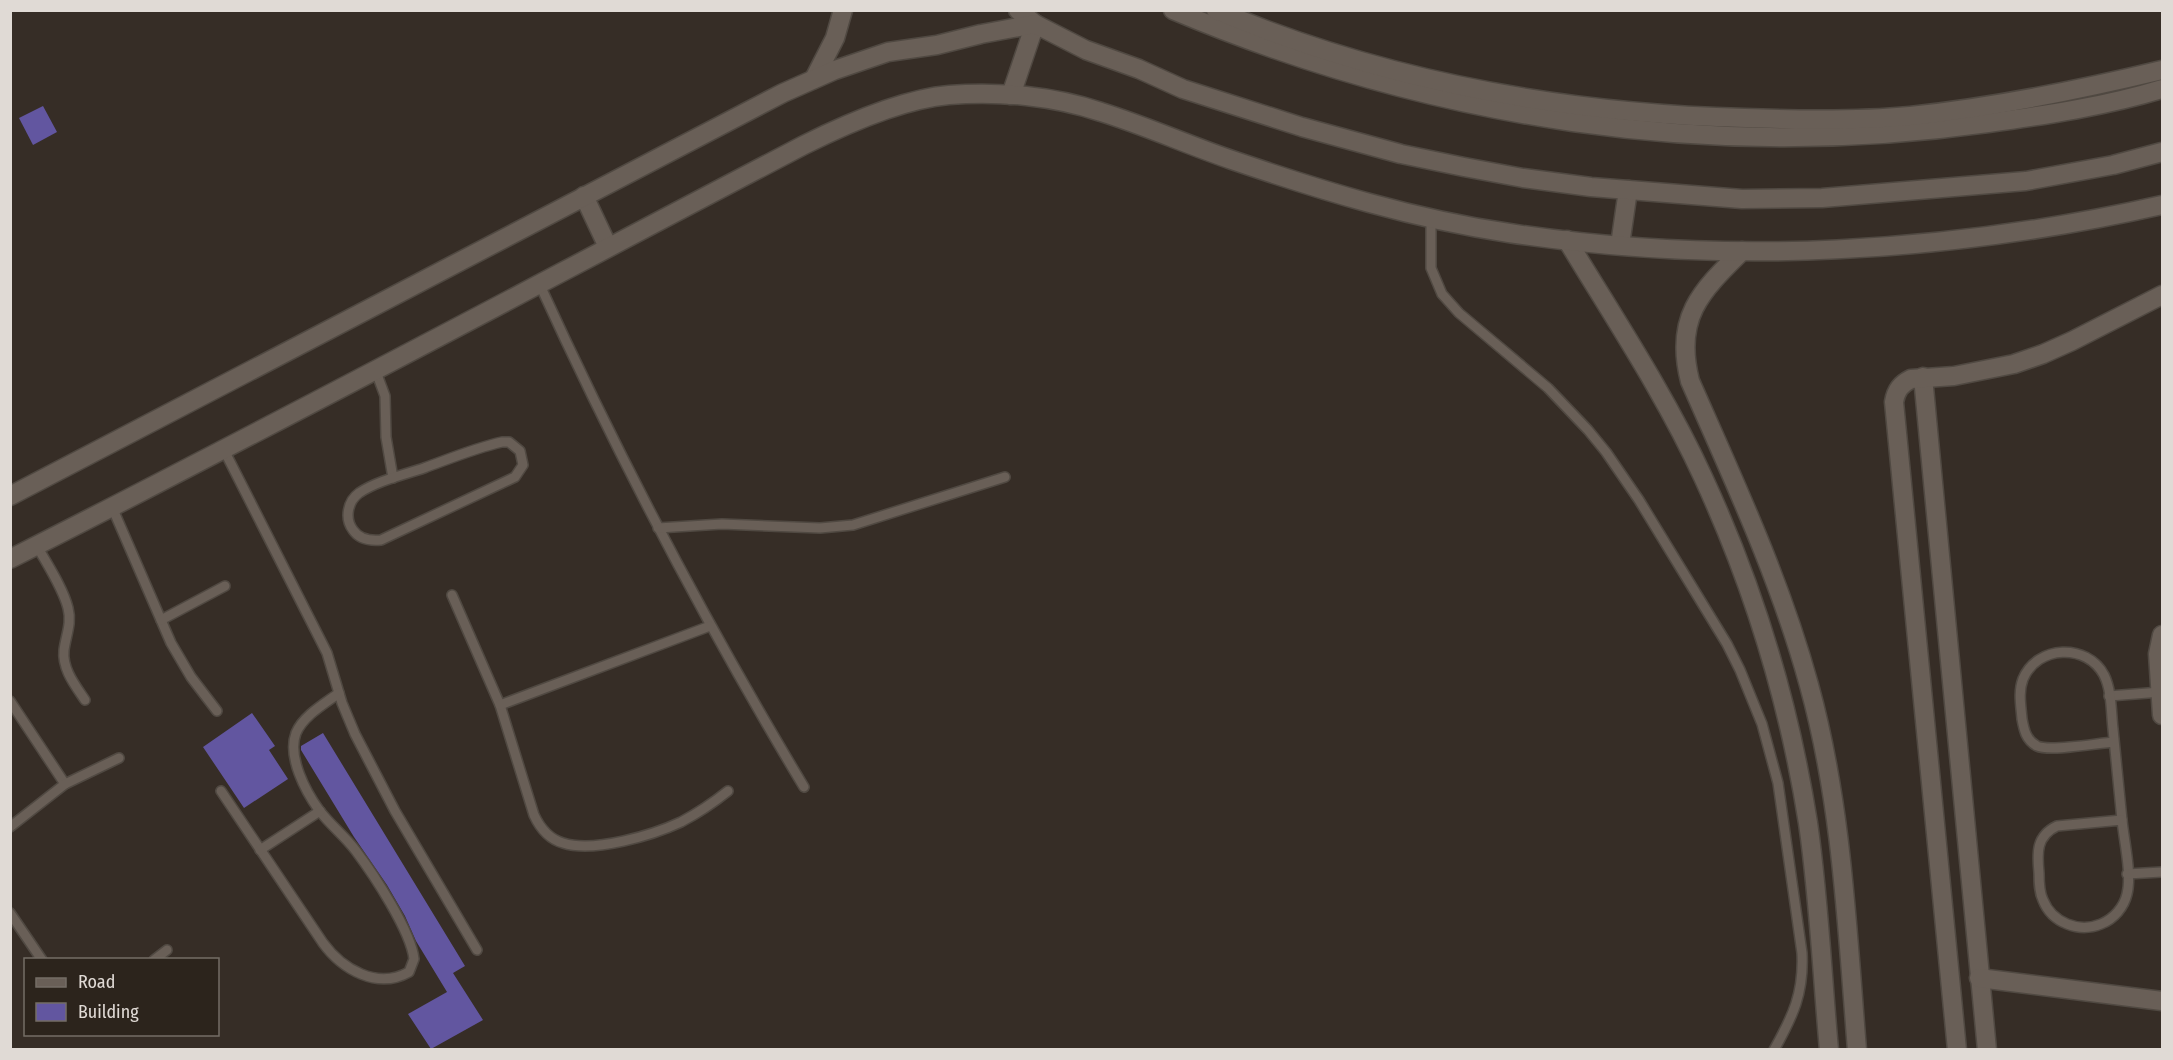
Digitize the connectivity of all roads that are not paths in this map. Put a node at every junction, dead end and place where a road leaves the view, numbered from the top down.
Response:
1 (843, 10) edge
2 (1018, 10) edge
3 (1173, 10) edge
4 (1216, 10) edge
5 (1035, 24) junction
6 (2163, 70) edge
7 (814, 79) junction
8 (2163, 88) edge
9 (1011, 95) junction
10 (2163, 152) edge
11 (1628, 190) junction
12 (584, 196) junction
13 (2163, 205) edge
14 (1431, 219) junction
15 (1567, 240) junction
16 (1620, 245) junction
17 (608, 247) junction
18 (1742, 251) junction
19 (539, 283) junction
20 (2163, 295) edge
21 (375, 369) junction
22 (1923, 377) junction
23 (224, 450) junction
24 (1005, 477) dead end
25 (393, 478) junction
26 (10, 496) edge
27 (112, 507) junction
28 (658, 528) junction
29 (37, 546) junction
30 (10, 559) edge
31 (225, 586) dead end
32 (452, 595) dead end
33 (160, 620) junction
34 (710, 626) junction
35 (2163, 635) edge
36 (2161, 692) junction
37 (339, 693) junction
38 (2109, 696) junction
39 (85, 700) dead end
40 (10, 701) edge
41 (500, 705) junction
42 (217, 711) dead end
43 (2163, 715) edge
44 (2114, 742) junction
45 (119, 758) dead end
46 (65, 784) junction
47 (804, 787) dead end
48 (221, 791) dead end
49 (728, 791) dead end
50 (320, 812) junction
51 (2122, 820) junction
52 (10, 827) edge
53 (260, 850) junction
54 (2163, 872) edge
55 (2127, 874) junction
56 (10, 913) edge
57 (167, 950) dead end
58 (477, 950) dead end
59 (41, 958) edge
60 (157, 958) edge
61 (1979, 978) junction
62 (2163, 1000) edge
63 (1773, 1050) edge
64 (1829, 1050) edge
65 (1857, 1050) edge
66 (1958, 1050) edge
67 (1987, 1050) edge

1 - 7 street
2 - 5 street
3 - 8 street
4 - 6 street
5 - 7 street
5 - 9 street
5 - 11 street
7 - 12 street
9 - 14 street
9 - 17 street
10 - 11 street
11 - 16 street
12 - 17 street
12 - 26 street
13 - 18 street
14 - 15 street
14 - 63 lane
15 - 16 street
15 - 64 street
16 - 18 street
17 - 19 street
18 - 65 street
19 - 21 street
19 - 28 lane
20 - 22 street
21 - 23 street
21 - 25 lane
22 - 61 street
22 - 66 street
23 - 27 street
23 - 37 lane
24 - 28 lane
25 - 25 lane
27 - 29 street
27 - 33 lane
28 - 34 lane
29 - 30 street
29 - 39 lane
31 - 33 lane
32 - 41 lane
33 - 42 lane
34 - 41 lane
34 - 47 lane
35 - 36 street
36 - 38 lane
36 - 43 street
37 - 50 lane
37 - 58 lane
38 - 44 lane
38 - 44 lane
40 - 46 lane
41 - 49 lane
44 - 51 lane
45 - 46 lane
46 - 52 lane
48 - 53 lane
50 - 53 lane
50 - 53 lane
51 - 55 lane
51 - 55 lane
54 - 55 lane
56 - 59 lane
57 - 60 lane
61 - 62 street
61 - 67 street

